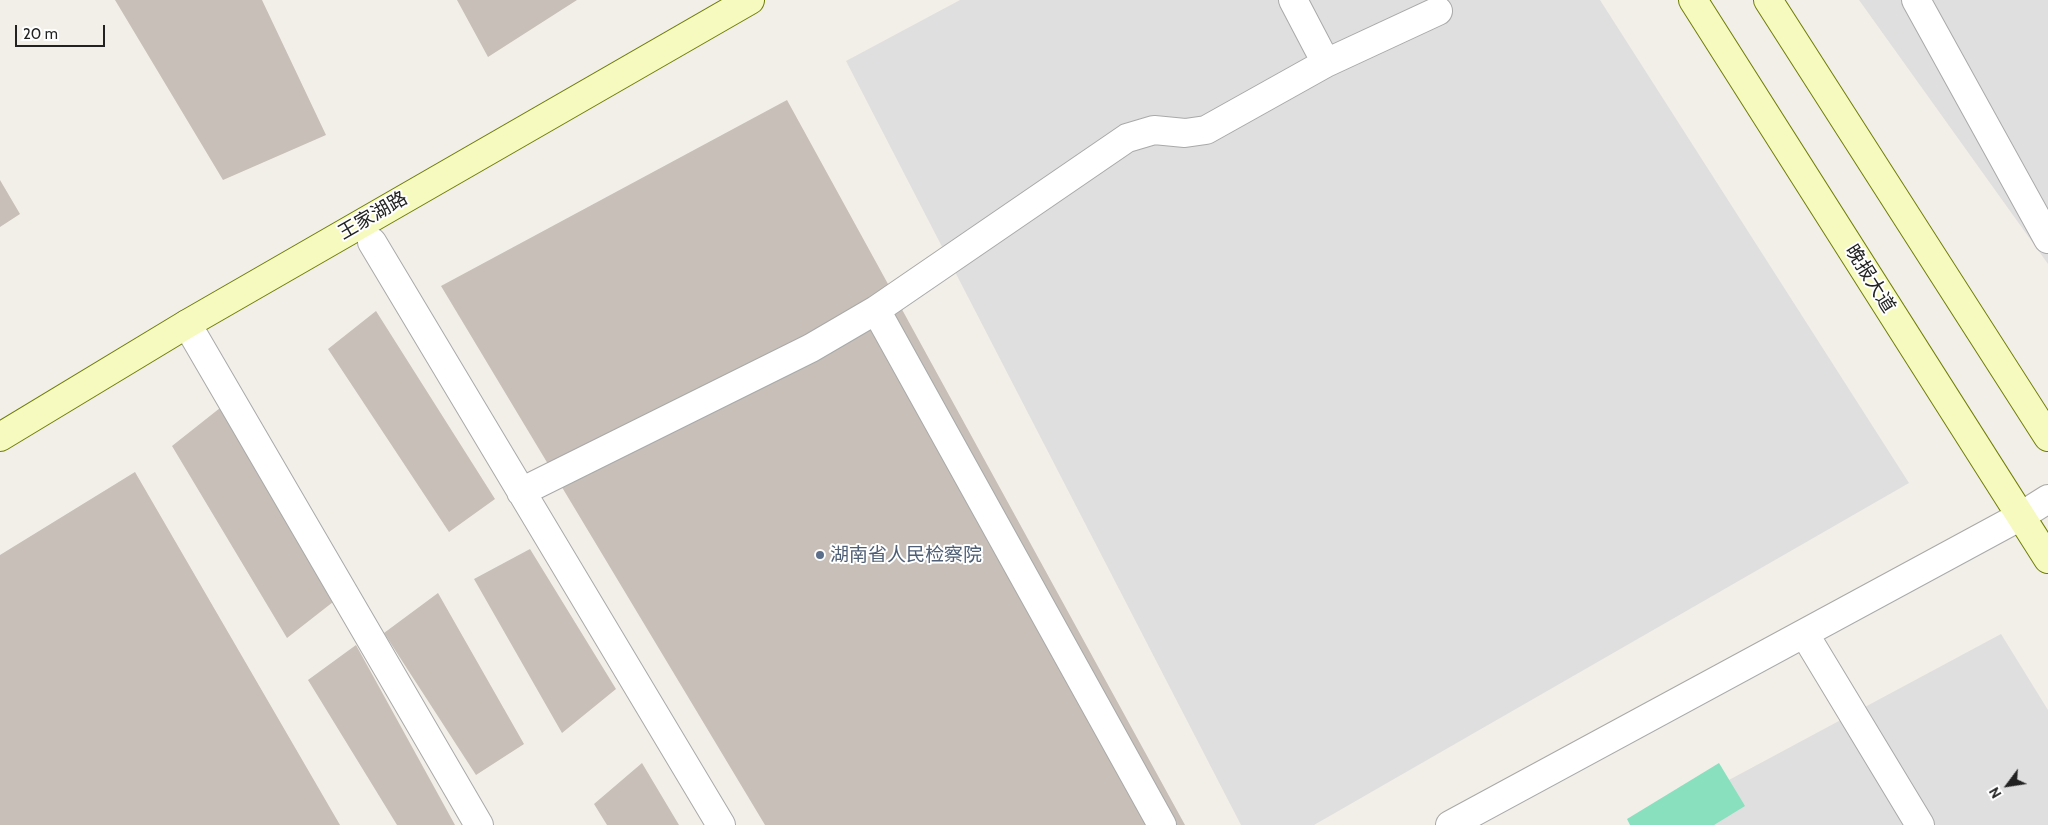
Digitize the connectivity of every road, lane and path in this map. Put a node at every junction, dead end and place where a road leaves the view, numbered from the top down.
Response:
1 (750, 0) edge
2 (1293, 0) edge
3 (1693, 0) edge
4 (1768, 0) edge
5 (1916, 0) edge
6 (712, 9) edge
7 (1438, 11) dead end
8 (1326, 63) junction
9 (2048, 239) edge
10 (372, 242) dead end
11 (876, 310) junction
12 (187, 324) junction
13 (0, 437) edge
14 (2048, 437) edge
15 (521, 492) junction
16 (2048, 499) edge
17 (2021, 516) junction
18 (2048, 559) edge
19 (1810, 643) dead end
20 (478, 825) edge
21 (720, 825) edge
22 (1162, 825) edge
23 (1450, 825) edge
24 (1920, 825) edge

1 - 6 main road, 王家湖路
2 - 8 street
3 - 17 main road, 晚报大道
4 - 14 main road
5 - 9 street
6 - 12 main road, 王家湖路
7 - 8 street
8 - 11 street
10 - 15 street
11 - 15 street
11 - 22 street
12 - 13 main road, 王家湖路
12 - 20 street
15 - 21 street
16 - 17 street
17 - 18 main road, 晚报大道
17 - 23 street
19 - 24 street

